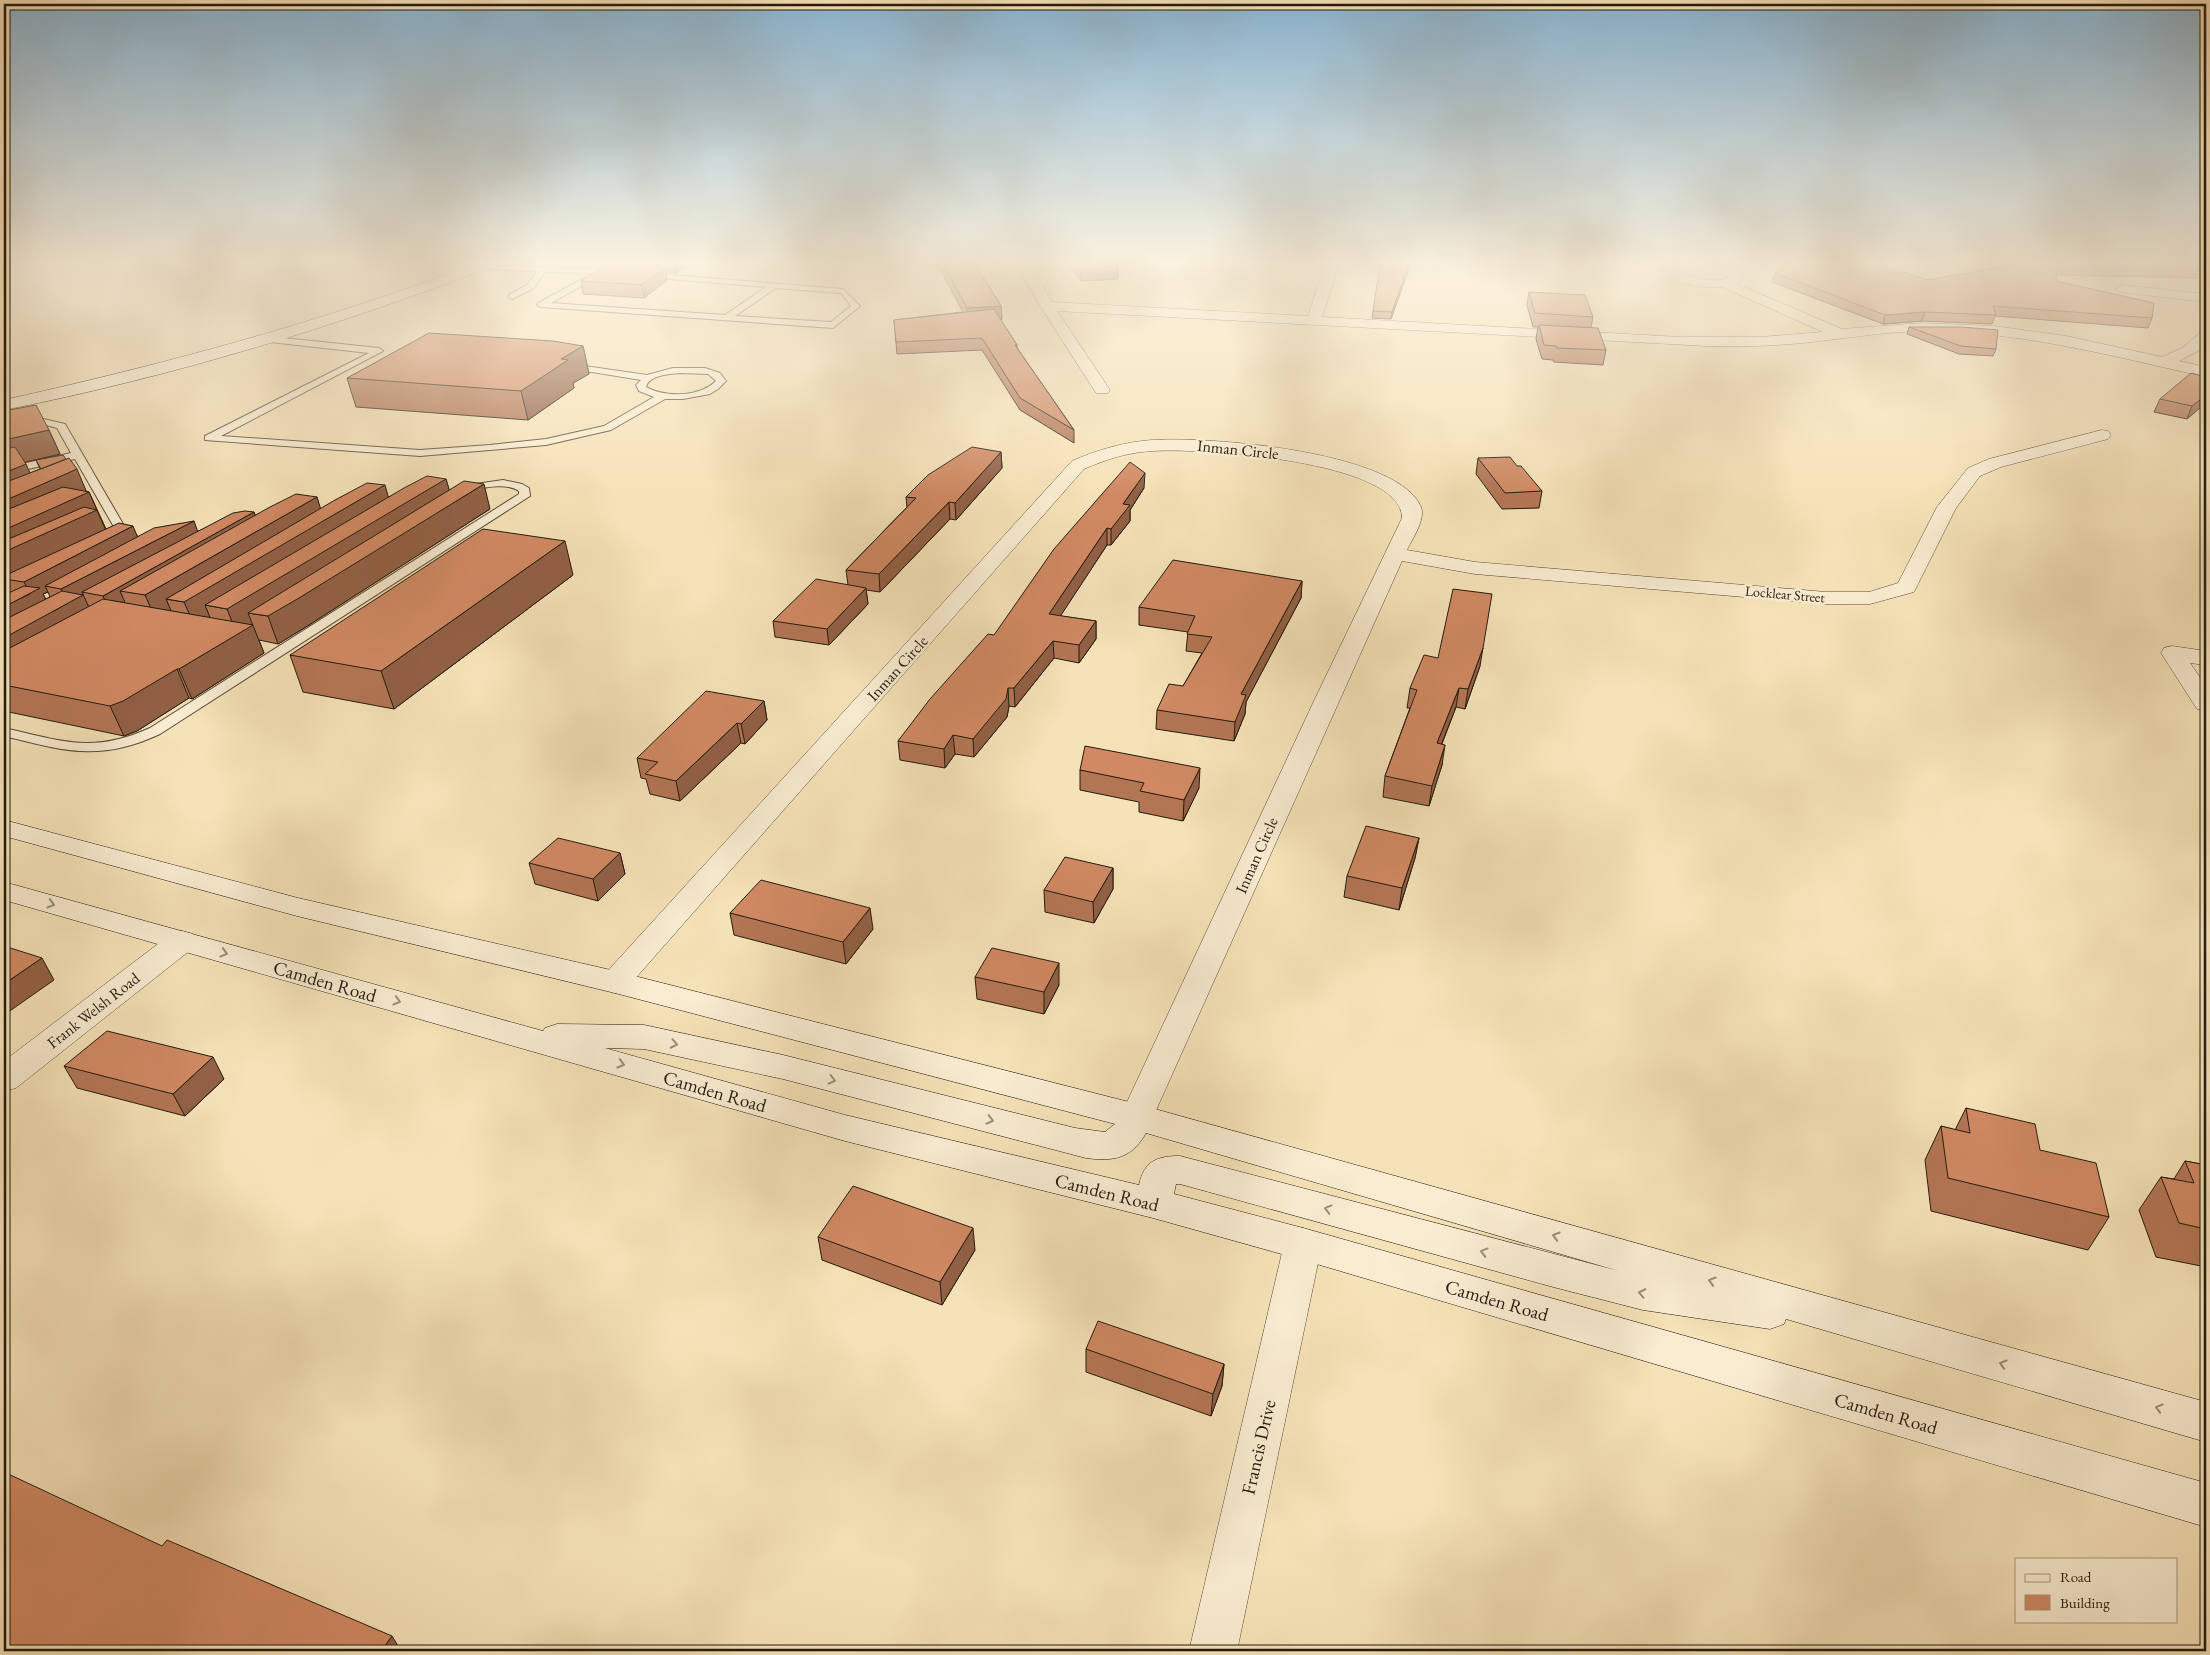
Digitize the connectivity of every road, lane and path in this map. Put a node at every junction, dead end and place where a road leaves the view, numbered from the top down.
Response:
1 (264, 340) edge
2 (267, 340) edge
3 (1069, 340) edge
4 (1649, 340) edge
5 (1772, 340) edge
6 (2060, 340) edge
7 (2201, 340) edge
8 (2164, 361) junction
9 (556, 364) edge
10 (2206, 372) edge
11 (648, 378) junction
12 (1102, 390) dead end
13 (663, 396) junction
14 (8, 404) edge
15 (37, 419) junction
16 (20, 422) edge
17 (2102, 435) dead end
18 (78, 455) junction
19 (29, 466) junction
20 (4, 471) edge
21 (38, 478) edge
22 (493, 484) junction
23 (449, 491) edge
24 (468, 500) edge
25 (144, 539) edge
26 (1396, 554) junction
27 (265, 647) dead end
28 (282, 650) junction
29 (2206, 658) edge
30 (2206, 704) edge
31 (4, 732) edge
32 (4, 828) edge
33 (4, 891) edge
34 (182, 941) junction
35 (615, 982) junction
36 (521, 1036) junction
37 (4, 1079) edge
38 (1137, 1117) junction
39 (1153, 1203) junction
40 (1303, 1244) junction
41 (1880, 1329) junction
42 (2206, 1422) edge
43 (2206, 1506) edge
44 (1213, 1651) edge

1 - 14 street
2 - 13 lane
3 - 12 street
4 - 5 street
6 - 8 street
7 - 8 street
8 - 10 street
9 - 11 lane
11 - 13 lane
11 - 13 lane
14 - 15 lane
15 - 16 lane
15 - 18 lane
17 - 26 street, Locklear Street
18 - 19 lane
18 - 25 lane
19 - 20 lane
19 - 21 lane
22 - 23 lane
22 - 24 lane
22 - 28 lane
26 - 35 street, Inman Circle
26 - 38 street, Inman Circle
27 - 28 lane
28 - 31 lane
29 - 30 street
32 - 35 street
33 -> 34 street, Camden Road
34 -> 36 street, Camden Road
34 - 37 street, Frank Welsh Road
35 - 38 street
36 -> 38 street, Inman Circle
36 -> 39 street, Camden Road
41 -> 38 street
39 - 40 street, Camden Road
41 -> 39 street
40 - 43 street, Camden Road
40 - 44 street, Francis Drive
42 -> 41 street

